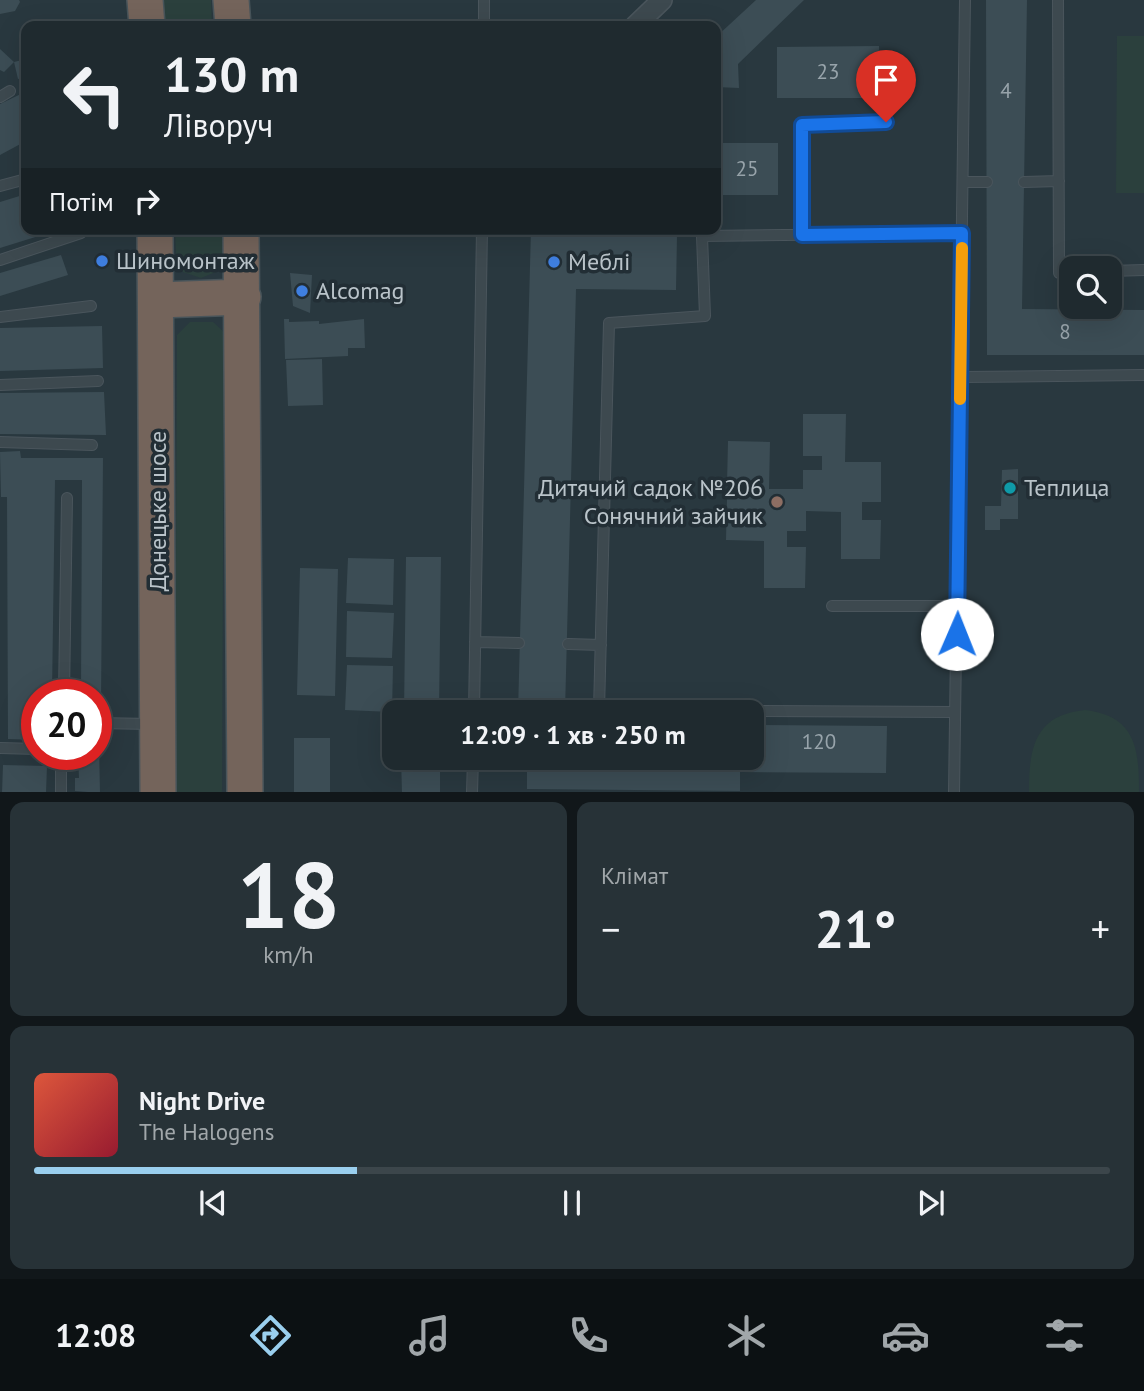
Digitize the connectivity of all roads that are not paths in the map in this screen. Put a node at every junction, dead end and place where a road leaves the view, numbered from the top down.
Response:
1 (145, 0) edge
2 (231, 0) edge
3 (484, 0) edge
4 (662, 0) edge
5 (965, 0) edge
6 (1058, 0) edge
7 (147, 21) edge
8 (233, 21) edge
9 (484, 21) edge
10 (640, 21) edge
11 (10, 91) dead end
12 (0, 97) edge
13 (886, 122) dead end
14 (21, 180) edge
15 (1024, 181) dead end
16 (1059, 181) junction
17 (963, 182) junction
18 (987, 182) dead end
19 (0, 186) edge
20 (962, 233) junction
21 (75, 235) edge
22 (155, 235) edge
23 (241, 235) edge
24 (482, 235) edge
25 (802, 235) junction
26 (1059, 256) edge
27 (0, 260) edge
28 (1144, 270) edge
29 (1122, 271) edge
30 (243, 297) junction
31 (158, 300) junction
32 (91, 306) dead end
33 (0, 317) edge
34 (1144, 375) edge
35 (961, 377) junction
36 (98, 381) dead end
37 (0, 385) edge
38 (0, 442) edge
39 (92, 445) dead end
40 (67, 498) dead end
41 (832, 606) dead end
42 (957, 606) junction
43 (475, 642) junction
44 (519, 643) dead end
45 (568, 645) dead end
46 (601, 645) junction
47 (64, 679) edge
48 (474, 700) edge
49 (955, 712) junction
50 (112, 723) edge
51 (158, 724) junction
52 (0, 748) edge
53 (21, 749) edge
54 (61, 770) edge
55 (473, 770) edge
56 (61, 792) edge
57 (158, 792) edge
58 (245, 792) edge
59 (472, 792) edge
60 (954, 792) edge

1 - 7 highway
2 - 8 highway
3 - 9 lane
4 - 10 street
5 - 17 lane
6 - 16 lane
11 - 12 lane
13 - 25 lane
14 - 19 lane
15 - 16 lane
16 - 26 lane
17 - 18 lane
17 - 20 lane
20 - 25 lane
20 - 35 lane
21 - 27 lane
22 - 31 highway, Донецьке шосе
23 - 30 highway
24 - 43 lane
25 - 46 lane
28 - 29 lane
30 - 31 highway
30 - 58 highway
31 - 51 highway, Донецьке шосе
32 - 33 lane
34 - 35 lane
35 - 42 lane
36 - 37 lane
38 - 39 lane
40 - 47 lane
41 - 42 lane
42 - 49 lane
43 - 44 lane
43 - 48 lane
45 - 46 lane
46 - 49 lane
49 - 60 lane
50 - 51 lane
51 - 57 highway, Донецьке шосе
52 - 53 lane
54 - 56 lane
55 - 59 lane

